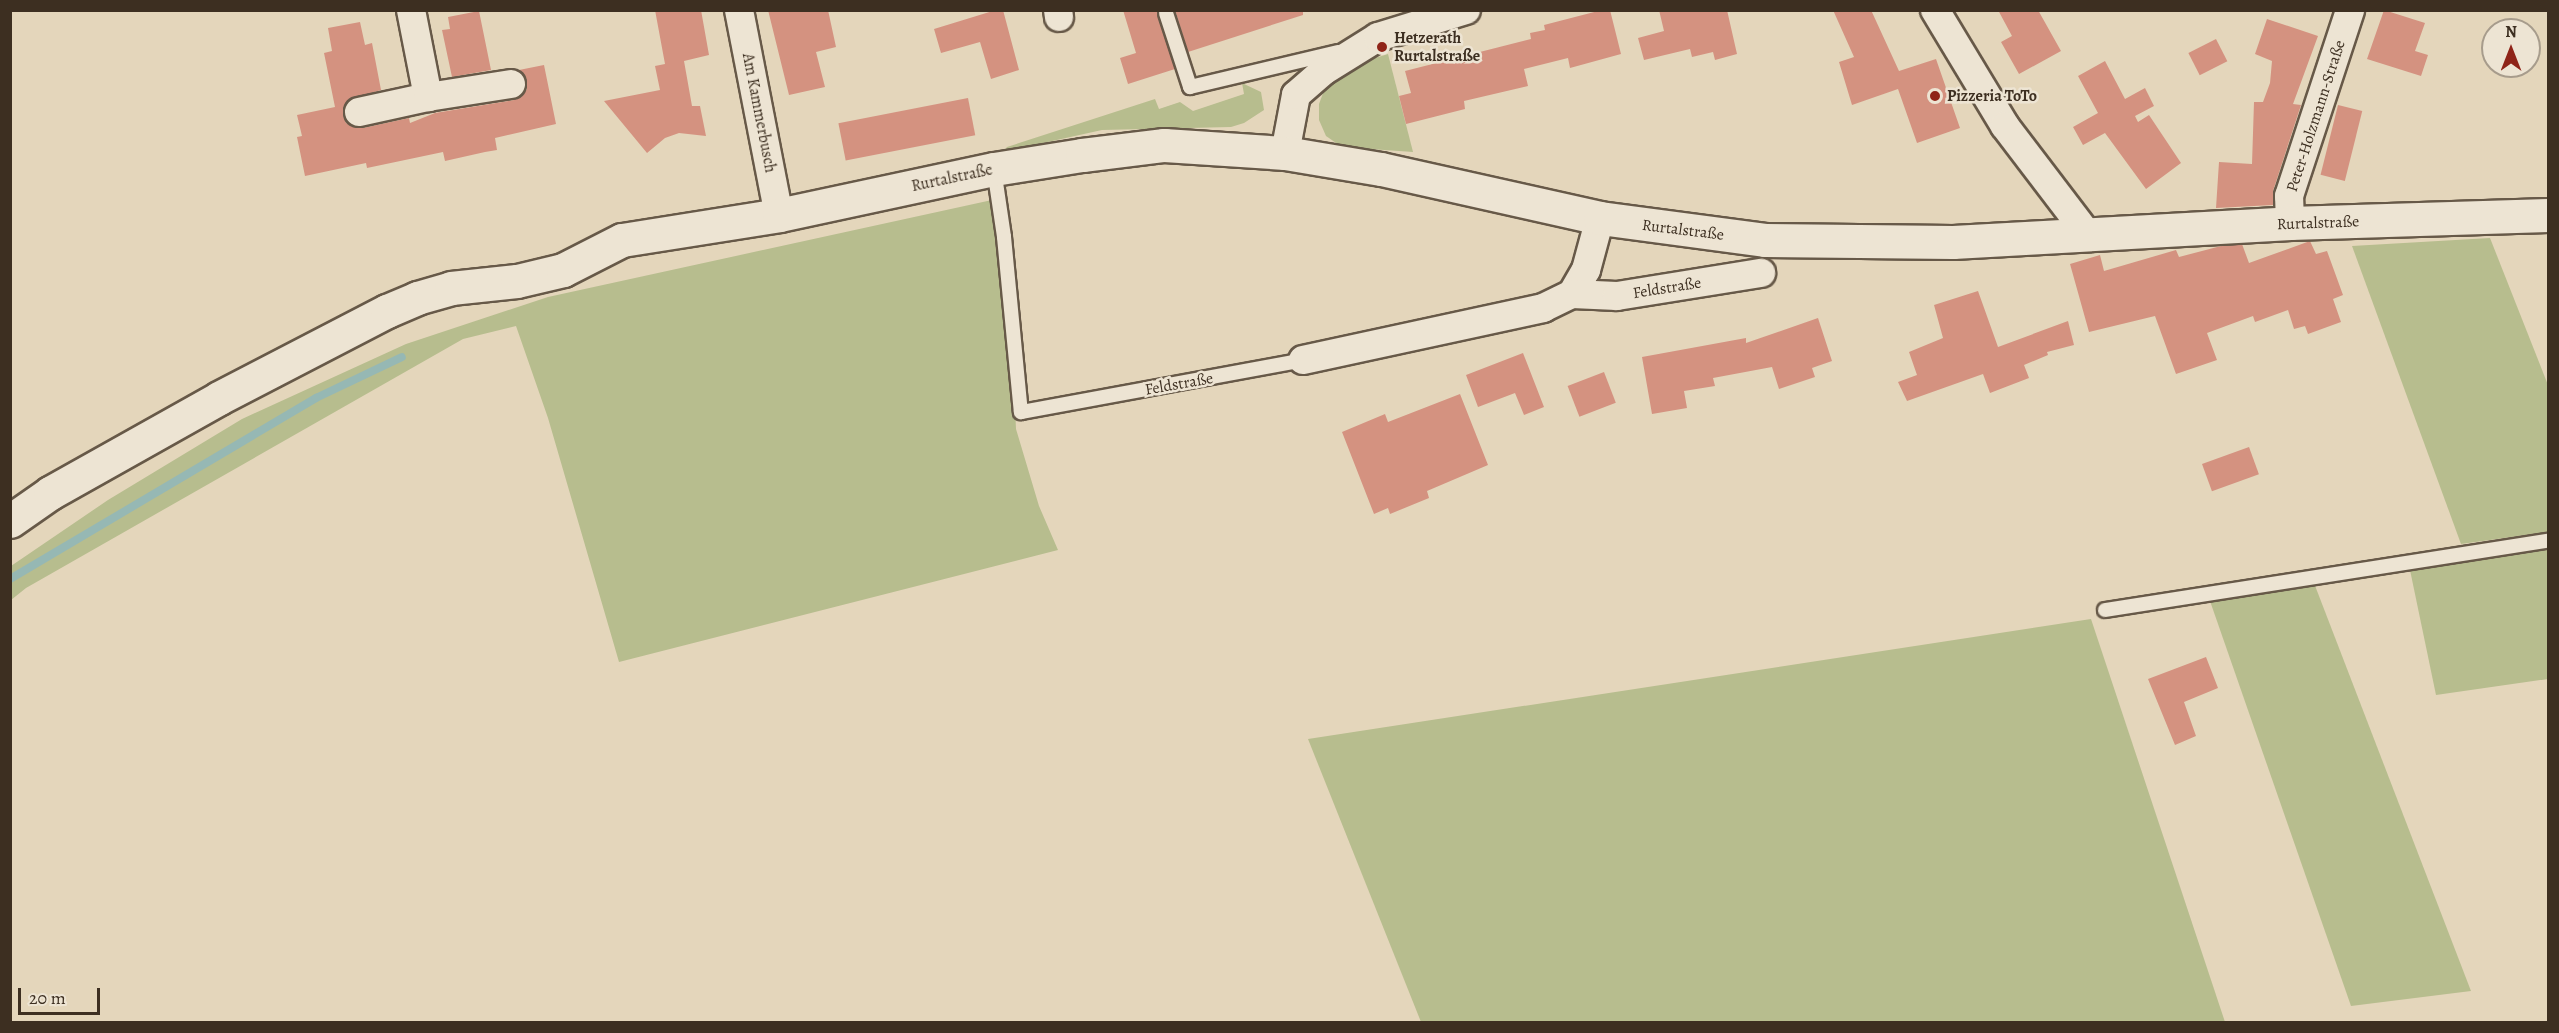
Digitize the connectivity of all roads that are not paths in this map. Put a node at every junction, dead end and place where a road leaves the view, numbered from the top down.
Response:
1 (411, 10) edge
2 (740, 10) edge
3 (1466, 10) edge
4 (1935, 10) edge
5 (2350, 10) edge
6 (1166, 14) dead end
7 (1358, 48) junction
8 (511, 84) dead end
9 (428, 97) junction
10 (359, 112) dead end
11 (1285, 153) junction
12 (994, 169) junction
13 (779, 215) junction
14 (2548, 215) edge
15 (1600, 219) junction
16 (2290, 223) junction
17 (2088, 236) junction
18 (1761, 273) dead end
19 (1572, 294) junction
20 (1304, 360) joint
21 (10, 521) edge
22 (2548, 541) edge
23 (2105, 610) dead end

1 - 9 street
2 - 13 street, Am Kammerbusch
3 - 7 street
4 - 17 street
5 - 16 street, Peter-Holzmann-Straße
6 - 7 lane
7 - 11 street
8 - 9 street
9 - 10 street
11 - 12 street, Rurtalstraße
11 - 15 street, Rurtalstraße
12 - 13 street, Rurtalstraße
12 - 20 lane, Feldstraße
13 - 21 street, Rurtalstraße
14 - 16 street, Rurtalstraße
15 - 17 street, Rurtalstraße
15 - 19 street
16 - 17 street, Rurtalstraße
18 - 19 street, Feldstraße
19 - 20 street, Feldstraße
22 - 23 lane

